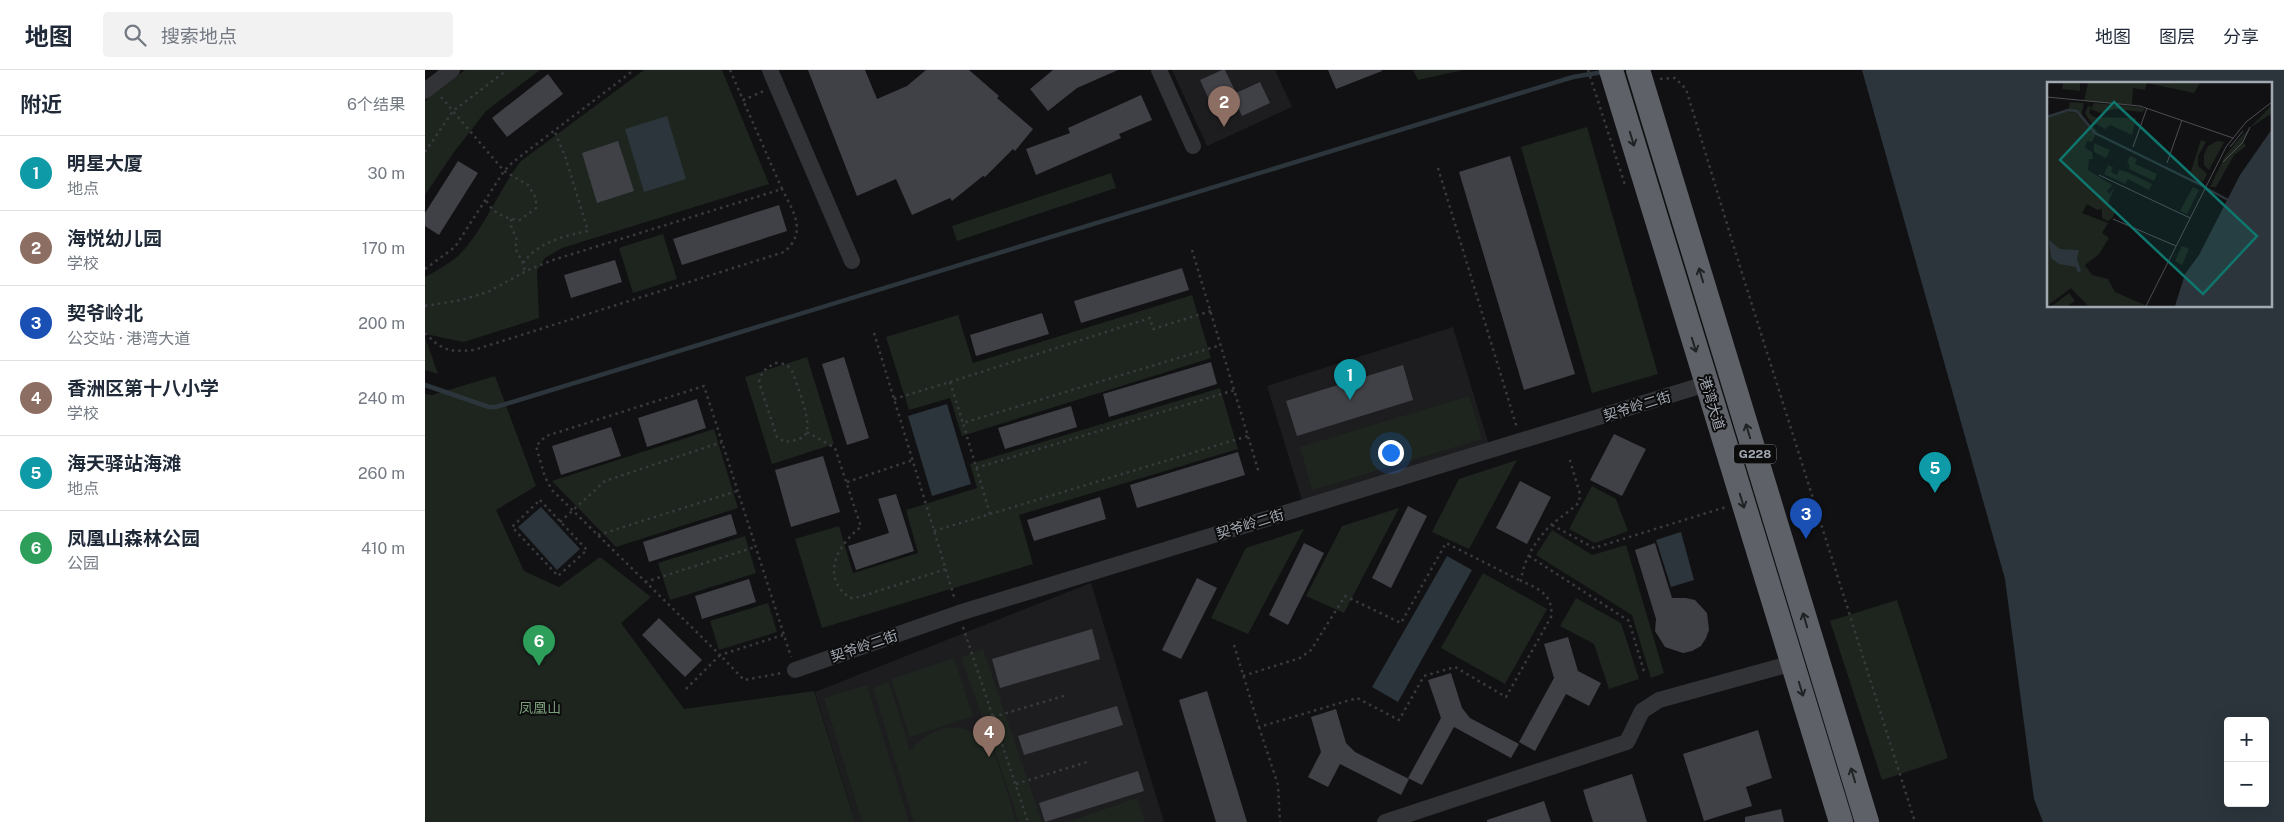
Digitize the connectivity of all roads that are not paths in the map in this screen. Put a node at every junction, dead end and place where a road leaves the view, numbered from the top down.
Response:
1 (452, 70) edge
2 (770, 70) edge
3 (1159, 70) edge
4 (1611, 70) edge
5 (1647, 78) edge
6 (428, 88) edge
7 (1193, 146) dead end
8 (853, 261) dead end
9 (1706, 384) junction
10 (1793, 663) junction
11 (795, 670) road end
12 (1385, 822) edge
13 (1841, 822) edge
14 (1867, 822) edge

1 - 6 street
2 - 8 street
3 - 7 street
4 -> 9 highway, 港湾大道 / G228
14 -> 5 highway, 港湾大道 / G228
9 -> 10 highway, 港湾大道 / G228
9 - 11 street, 契爷岭二街
10 - 12 street
10 -> 13 highway, 港湾大道 / G228

